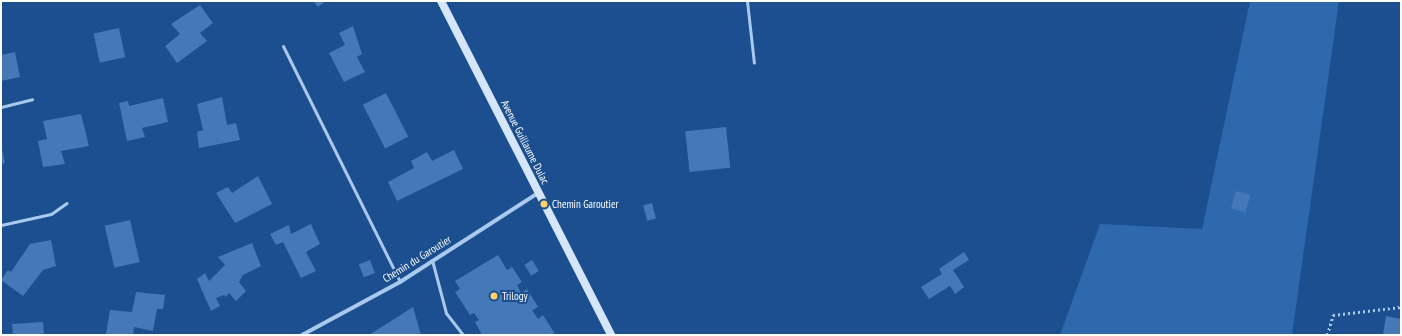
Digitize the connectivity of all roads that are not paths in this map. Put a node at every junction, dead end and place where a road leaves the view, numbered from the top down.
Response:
1 (441, 1) edge
2 (747, 1) edge
3 (283, 46) dead end
4 (754, 63) dead end
5 (32, 99) dead end
6 (1, 107) edge
7 (539, 193) junction
8 (67, 203) dead end
9 (1, 225) edge
10 (432, 260) junction
11 (400, 282) junction
12 (304, 335) edge
13 (463, 335) edge
14 (610, 335) edge

1 - 7 main road, Avenue Guillaume Dulac
2 - 4 lane
3 - 11 lane
5 - 6 lane
7 - 10 street, Chemin du Garoutier
7 - 14 main road, Avenue Guillaume Dulac
8 - 9 lane
10 - 11 street, Chemin du Garoutier
10 - 13 lane
11 - 12 street, Chemin du Garoutier

